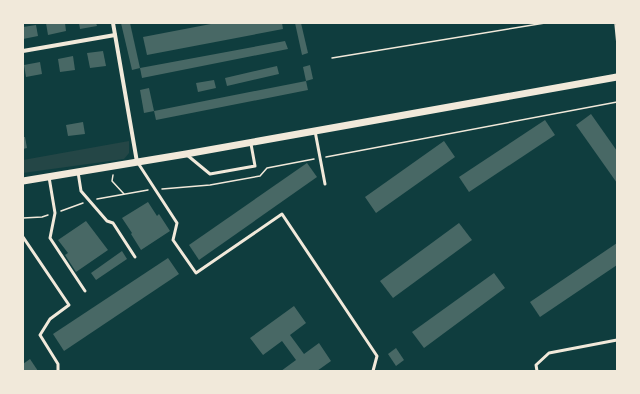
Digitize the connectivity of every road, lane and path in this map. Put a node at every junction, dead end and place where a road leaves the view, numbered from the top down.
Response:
1 (112, 23) edge
2 (545, 23) edge
3 (615, 23) edge
4 (114, 35) junction
5 (617, 44) edge
6 (23, 51) edge
7 (332, 58) dead end
8 (617, 77) edge
9 (315, 131) junction
10 (251, 142) junction
11 (186, 154) junction
12 (137, 162) junction
13 (78, 171) junction
14 (114, 171) dead end
15 (49, 176) junction
16 (23, 181) edge
17 (325, 184) dead end
18 (125, 194) dead end
19 (23, 237) edge
20 (135, 257) dead end
21 (85, 291) dead end
22 (617, 340) edge
23 (58, 371) edge
24 (373, 371) edge
25 (537, 371) edge

1 - 4 street
2 - 7 path
3 - 5 path
4 - 6 street
4 - 12 street
8 - 9 street
9 - 10 street
9 - 17 lane
10 - 11 street
10 - 11 lane
11 - 12 street
12 - 13 street
12 - 24 lane
13 - 15 street
13 - 20 lane
14 - 18 path
15 - 16 street
15 - 21 lane
19 - 23 lane
22 - 25 lane

